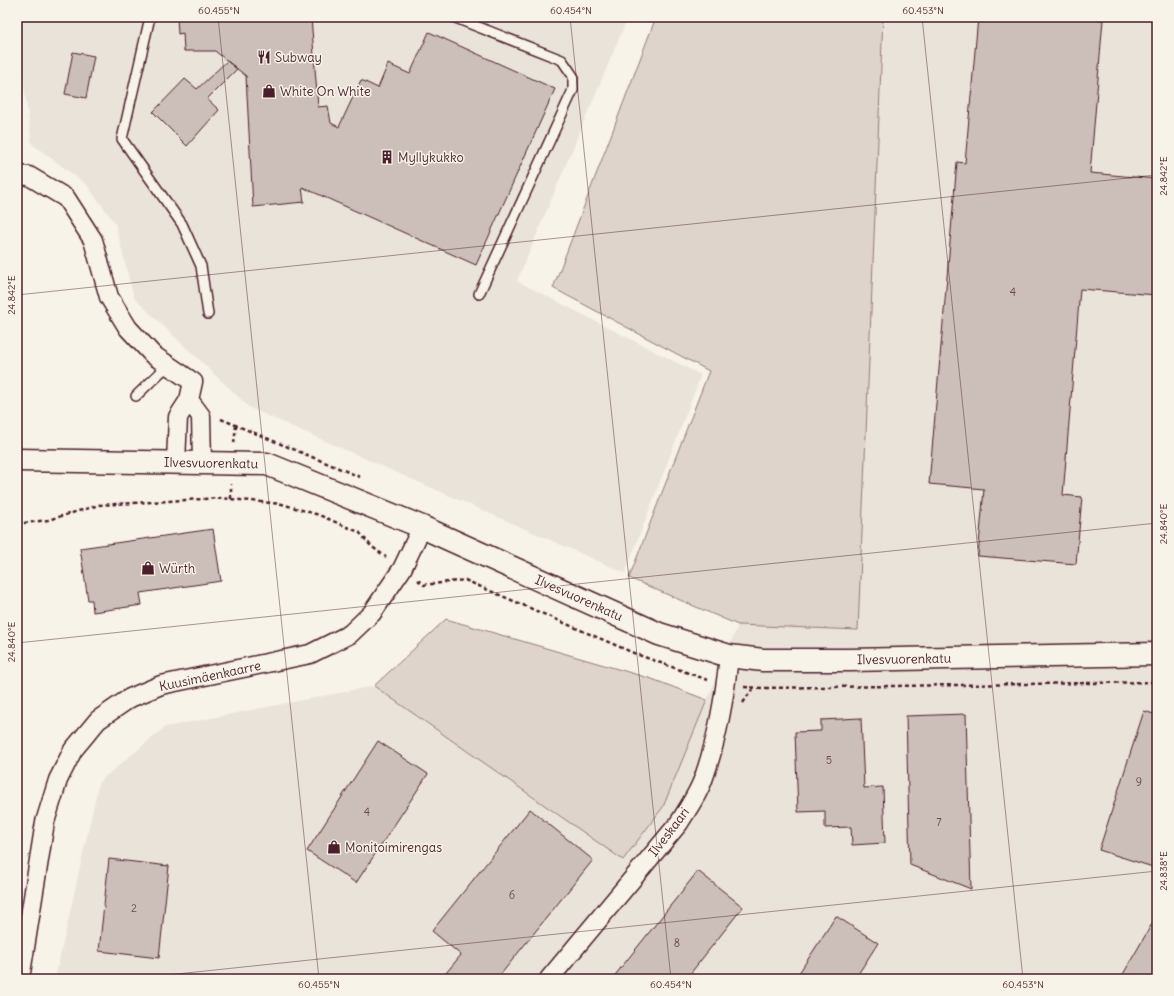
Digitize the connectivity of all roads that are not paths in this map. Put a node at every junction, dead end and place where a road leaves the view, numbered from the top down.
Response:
1 (150, 17) edge
2 (454, 17) edge
3 (17, 175) edge
4 (479, 294) dead end
5 (208, 314) dead end
6 (167, 366) junction
7 (136, 396) dead end
8 (189, 400) junction
9 (17, 460) edge
10 (176, 462) junction
11 (202, 462) junction
12 (422, 527) junction
13 (1157, 654) edge
14 (729, 656) junction
15 (20, 979) edge
16 (549, 979) edge

1 - 5 lane
2 - 4 lane
3 - 6 street
6 - 7 lane
6 - 8 street
8 - 10 street
8 - 11 street
9 - 10 street, Ilvesvuorenkatu
10 - 11 street, Ilvesvuorenkatu
11 - 12 street, Ilvesvuorenkatu
12 - 14 street, Ilvesvuorenkatu
12 - 15 street, Kuusimäenkaarre
13 - 14 street, Ilvesvuorenkatu
14 - 16 street, Ilveskaari

